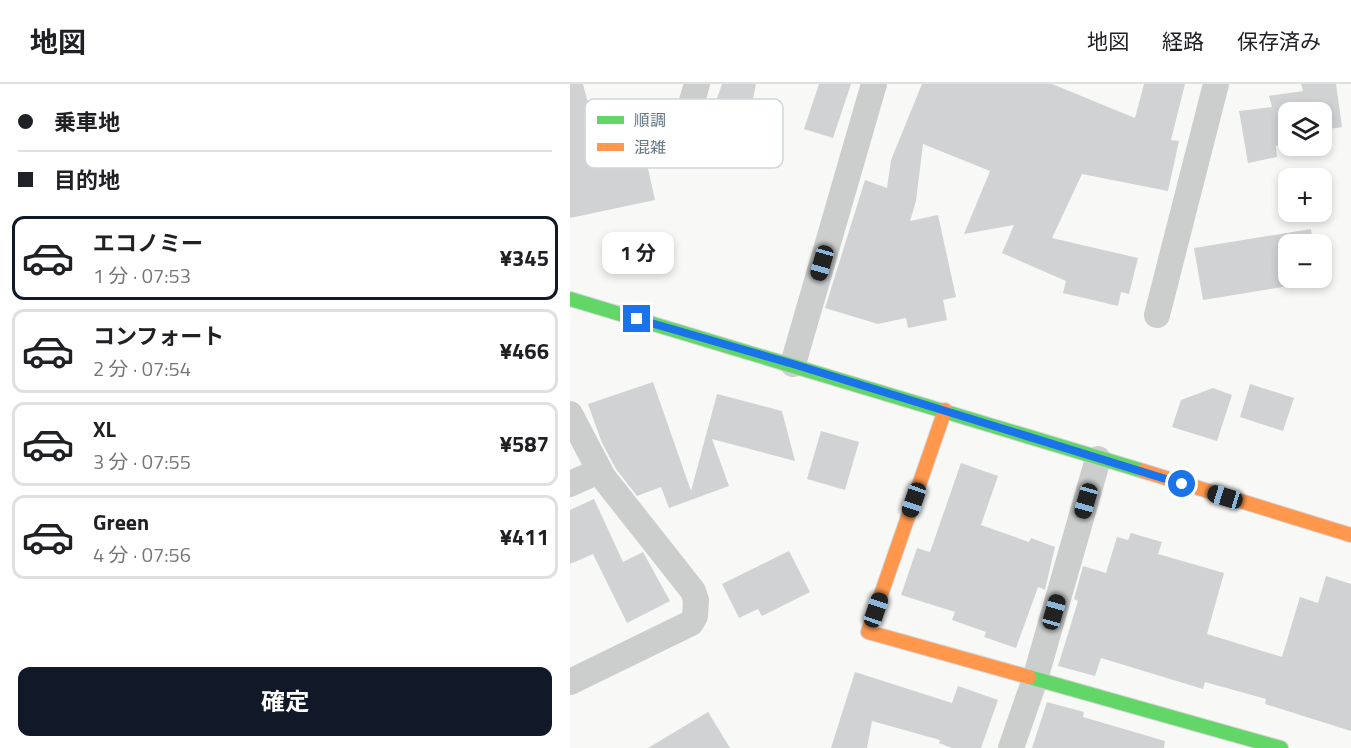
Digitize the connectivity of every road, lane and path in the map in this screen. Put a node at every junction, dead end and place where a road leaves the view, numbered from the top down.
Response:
1 (698, 84) edge
2 (874, 84) edge
3 (1216, 84) edge
4 (693, 99) edge
5 (570, 299) edge
6 (1157, 315) dead end
7 (793, 364) junction
8 (945, 410) junction
9 (570, 414) edge
10 (1098, 459) junction
11 (599, 471) junction
12 (570, 484) edge
13 (1351, 535) edge
14 (1035, 679) junction
15 (570, 682) edge
16 (1011, 748) edge
17 (1281, 748) edge

1 - 4 street
2 - 7 street
3 - 6 street
5 - 7 street
7 - 8 street
8 - 10 street
8 - 14 street
9 - 11 street
10 - 13 street
10 - 14 street
11 - 12 street
11 - 15 street
14 - 16 street
14 - 17 street

